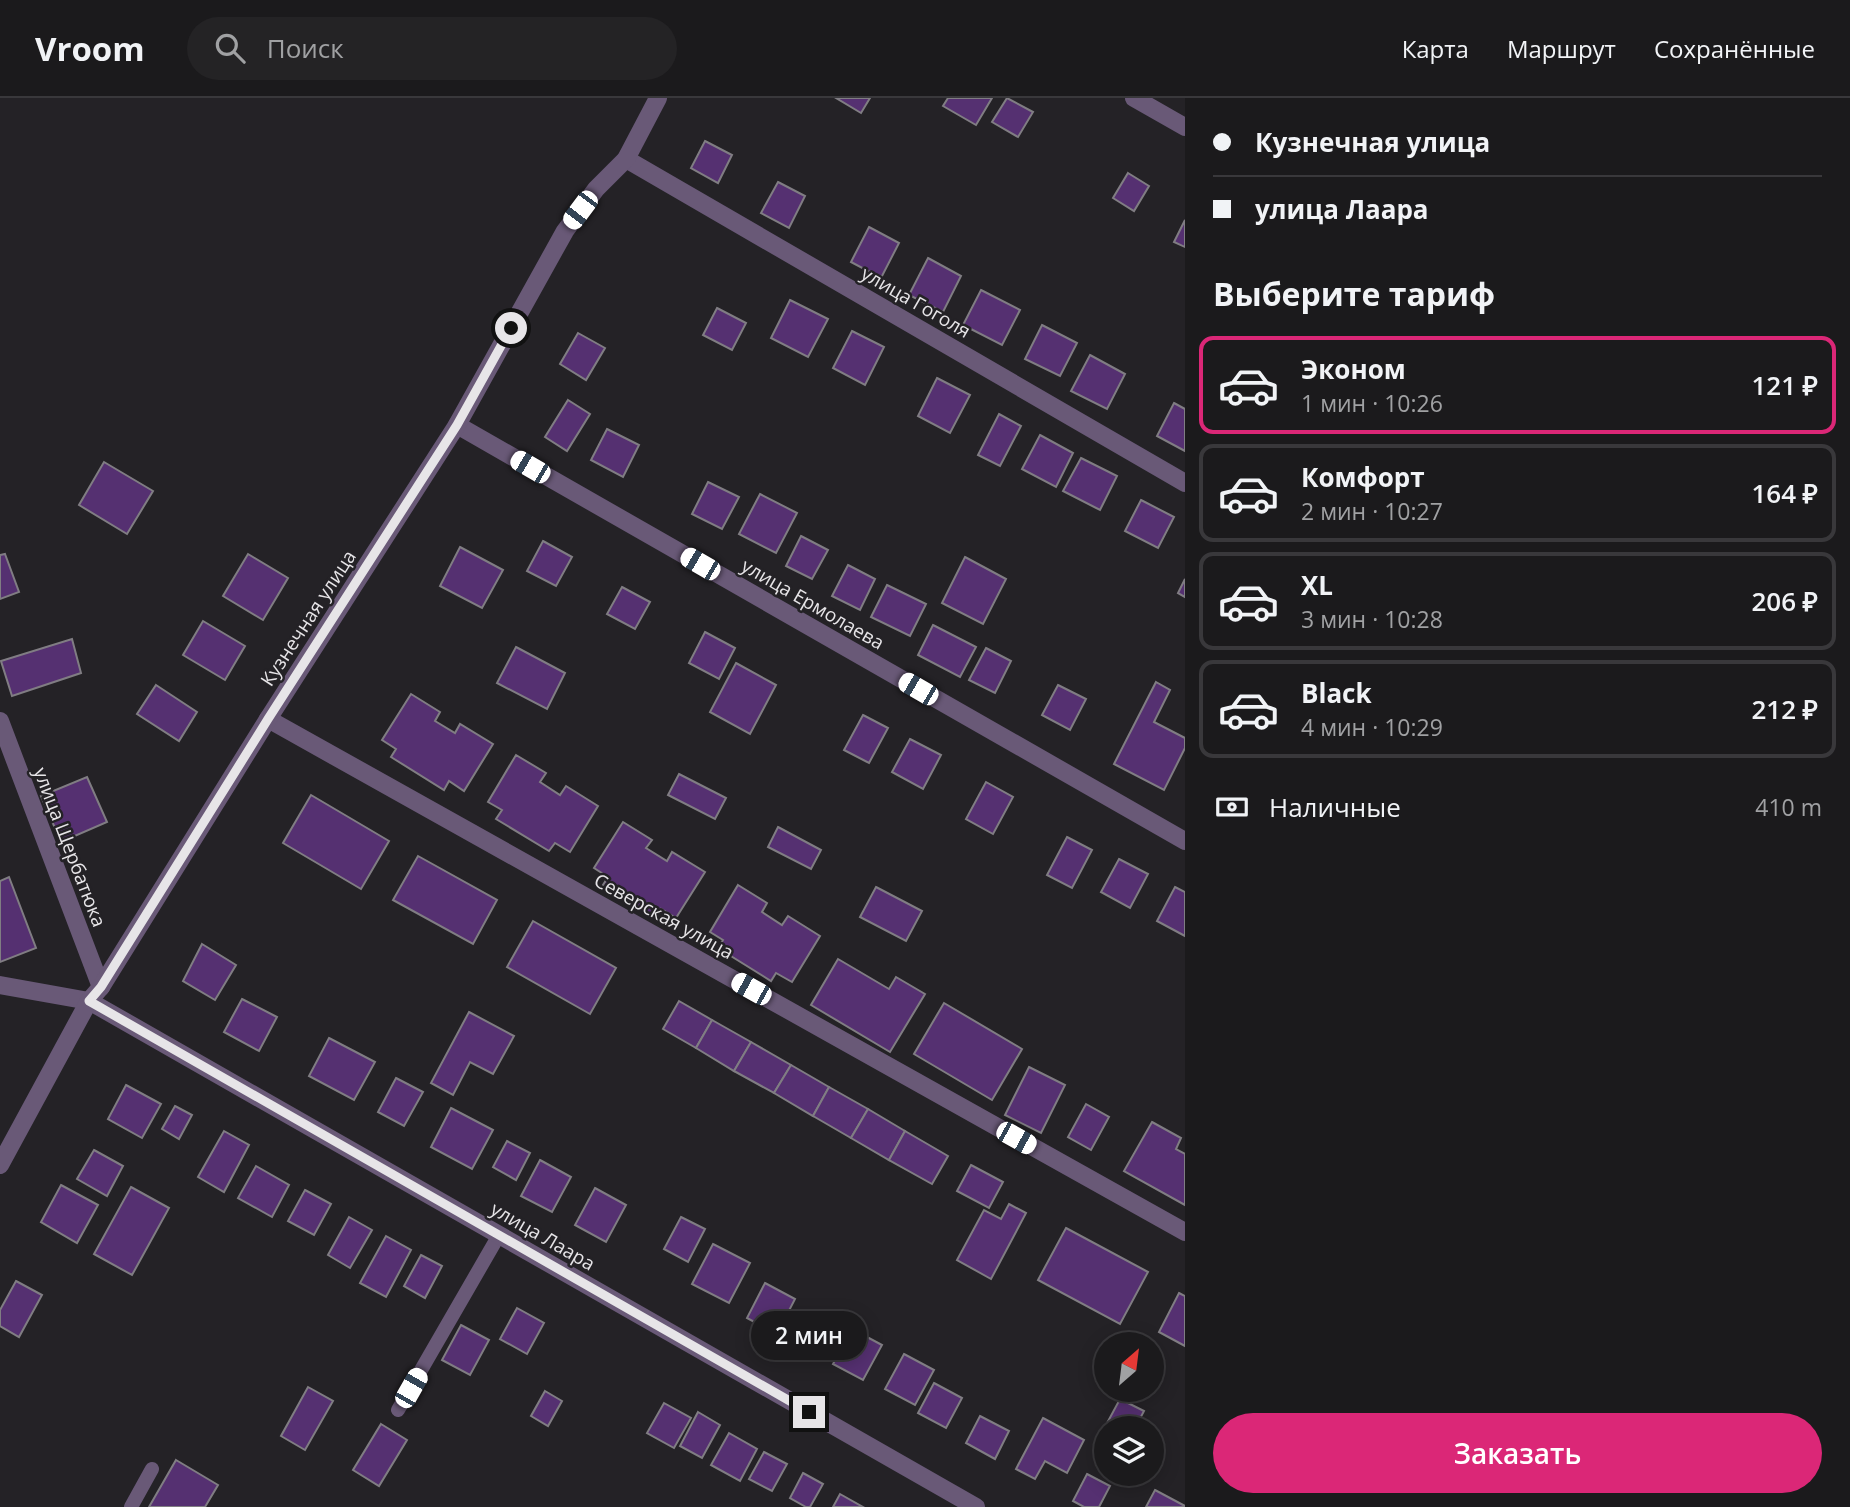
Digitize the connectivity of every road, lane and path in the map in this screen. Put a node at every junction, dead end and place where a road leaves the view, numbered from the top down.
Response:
1 (658, 98) edge
2 (1135, 98) edge
3 (1185, 127) edge
4 (626, 159) junction
5 (457, 425) junction
6 (1185, 482) edge
7 (268, 719) junction
8 (0, 721) edge
9 (1185, 841) edge
10 (0, 985) edge
11 (95, 994) junction
12 (0, 1165) edge
13 (1185, 1233) edge
14 (499, 1235) junction
15 (398, 1410) dead end
16 (152, 1469) dead end
17 (131, 1507) edge
18 (976, 1507) edge

1 - 4 street, Кузнечная улица
2 - 3 street
4 - 5 street, Кузнечная улица
4 - 6 street, улица Гоголя
5 - 7 street, Кузнечная улица
5 - 9 street, улица Ермолаева
7 - 11 street, Кузнечная улица
7 - 13 street, Северская улица
8 - 11 street, улица Щербатюка
10 - 11 street, улица Лаара
11 - 12 street, Кузнечная улица
11 - 14 street, улица Лаара
14 - 15 lane
14 - 18 street, улица Лаара
16 - 17 lane

